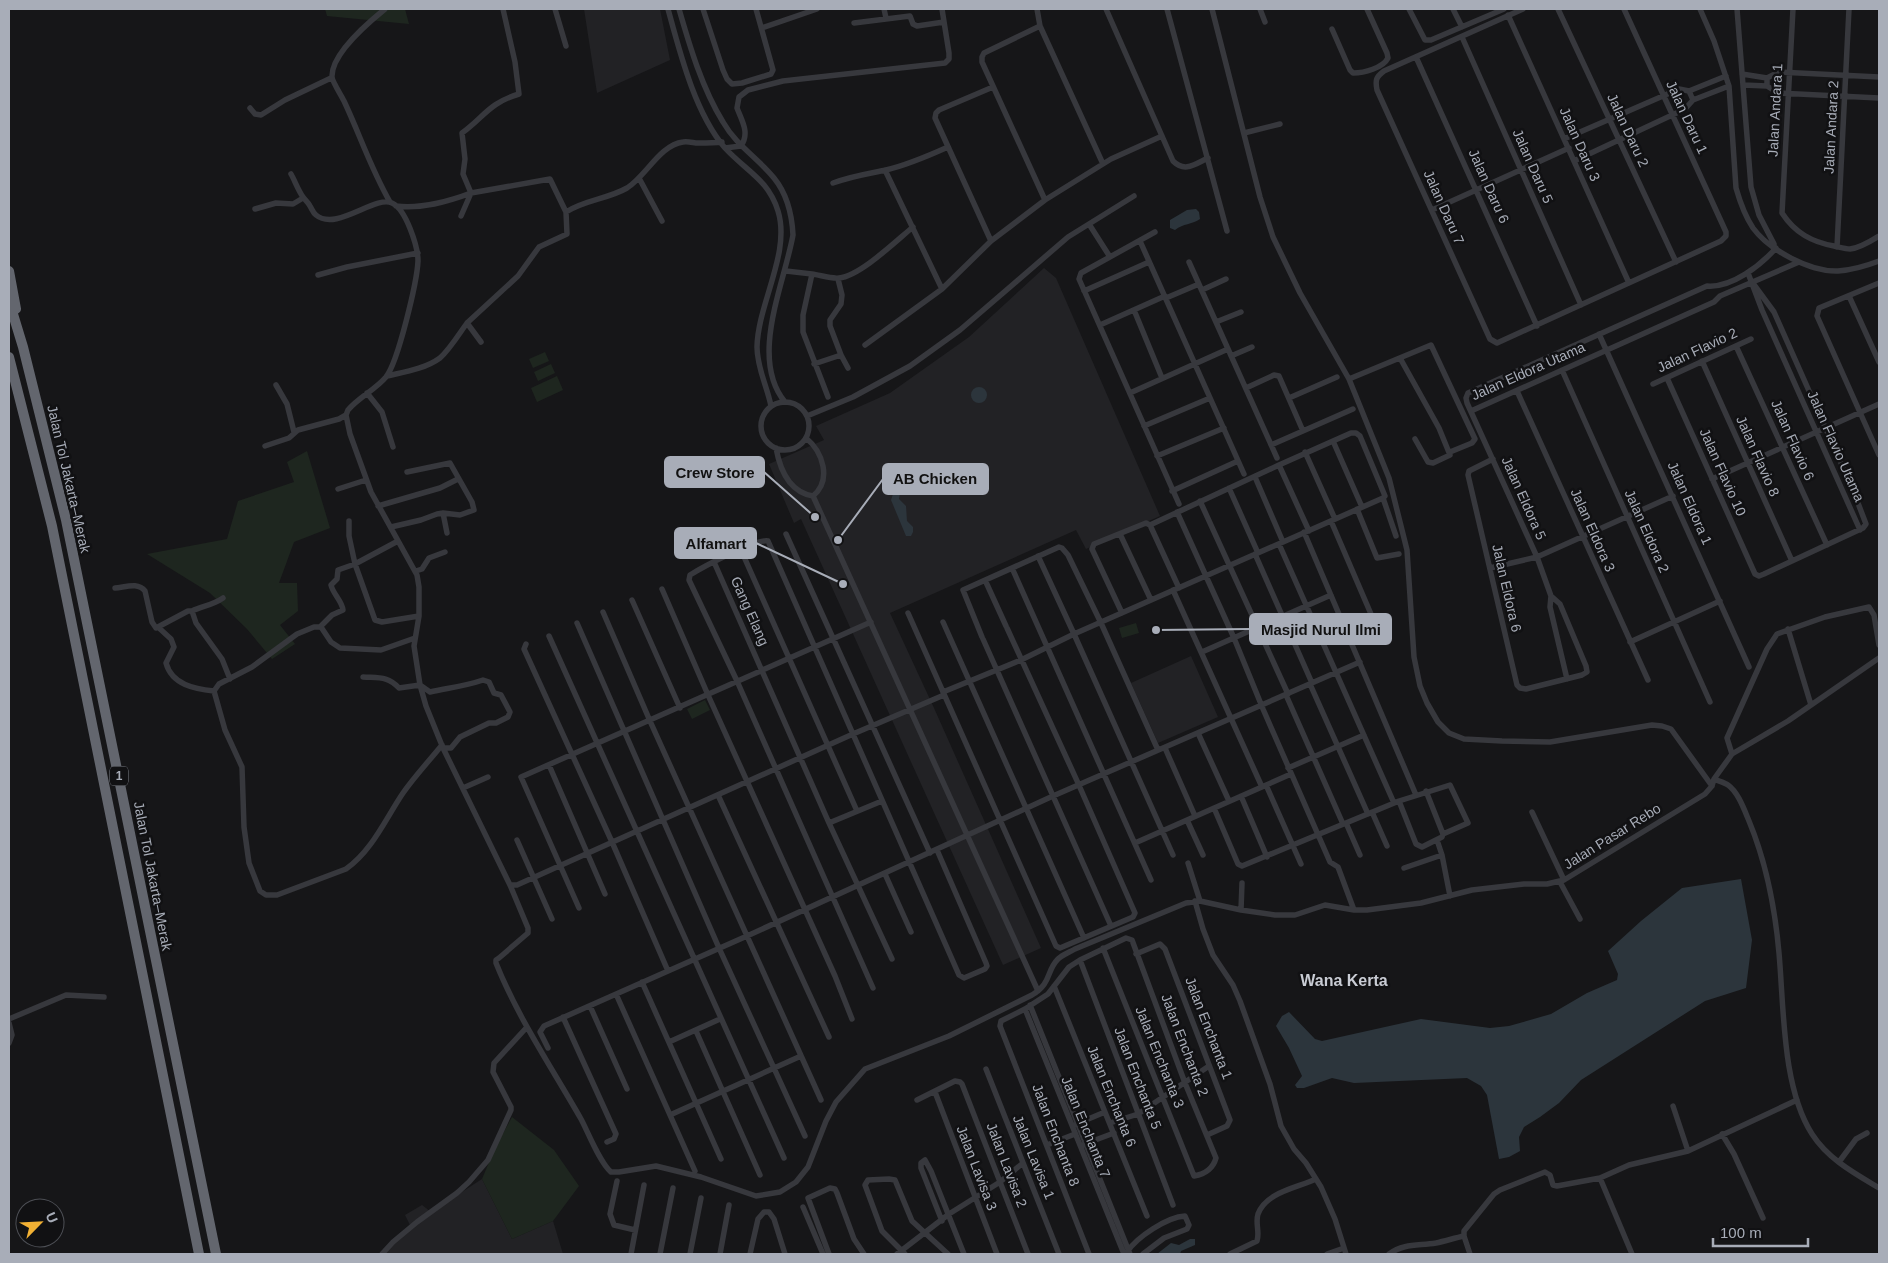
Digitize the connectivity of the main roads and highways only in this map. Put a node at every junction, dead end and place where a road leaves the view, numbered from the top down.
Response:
1 (9, 271) edge
2 (9, 301) edge
3 (23, 347) junction
4 (9, 357) edge
5 (199, 1254) edge
6 (216, 1254) edge

1 - 3 highway
2 - 3 highway, Jalan Tol Jakarta–Merak / 1
3 - 6 highway, Jalan Tol Jakarta–Merak / 1
4 - 5 highway, Jalan Tol Jakarta–Merak / 1

